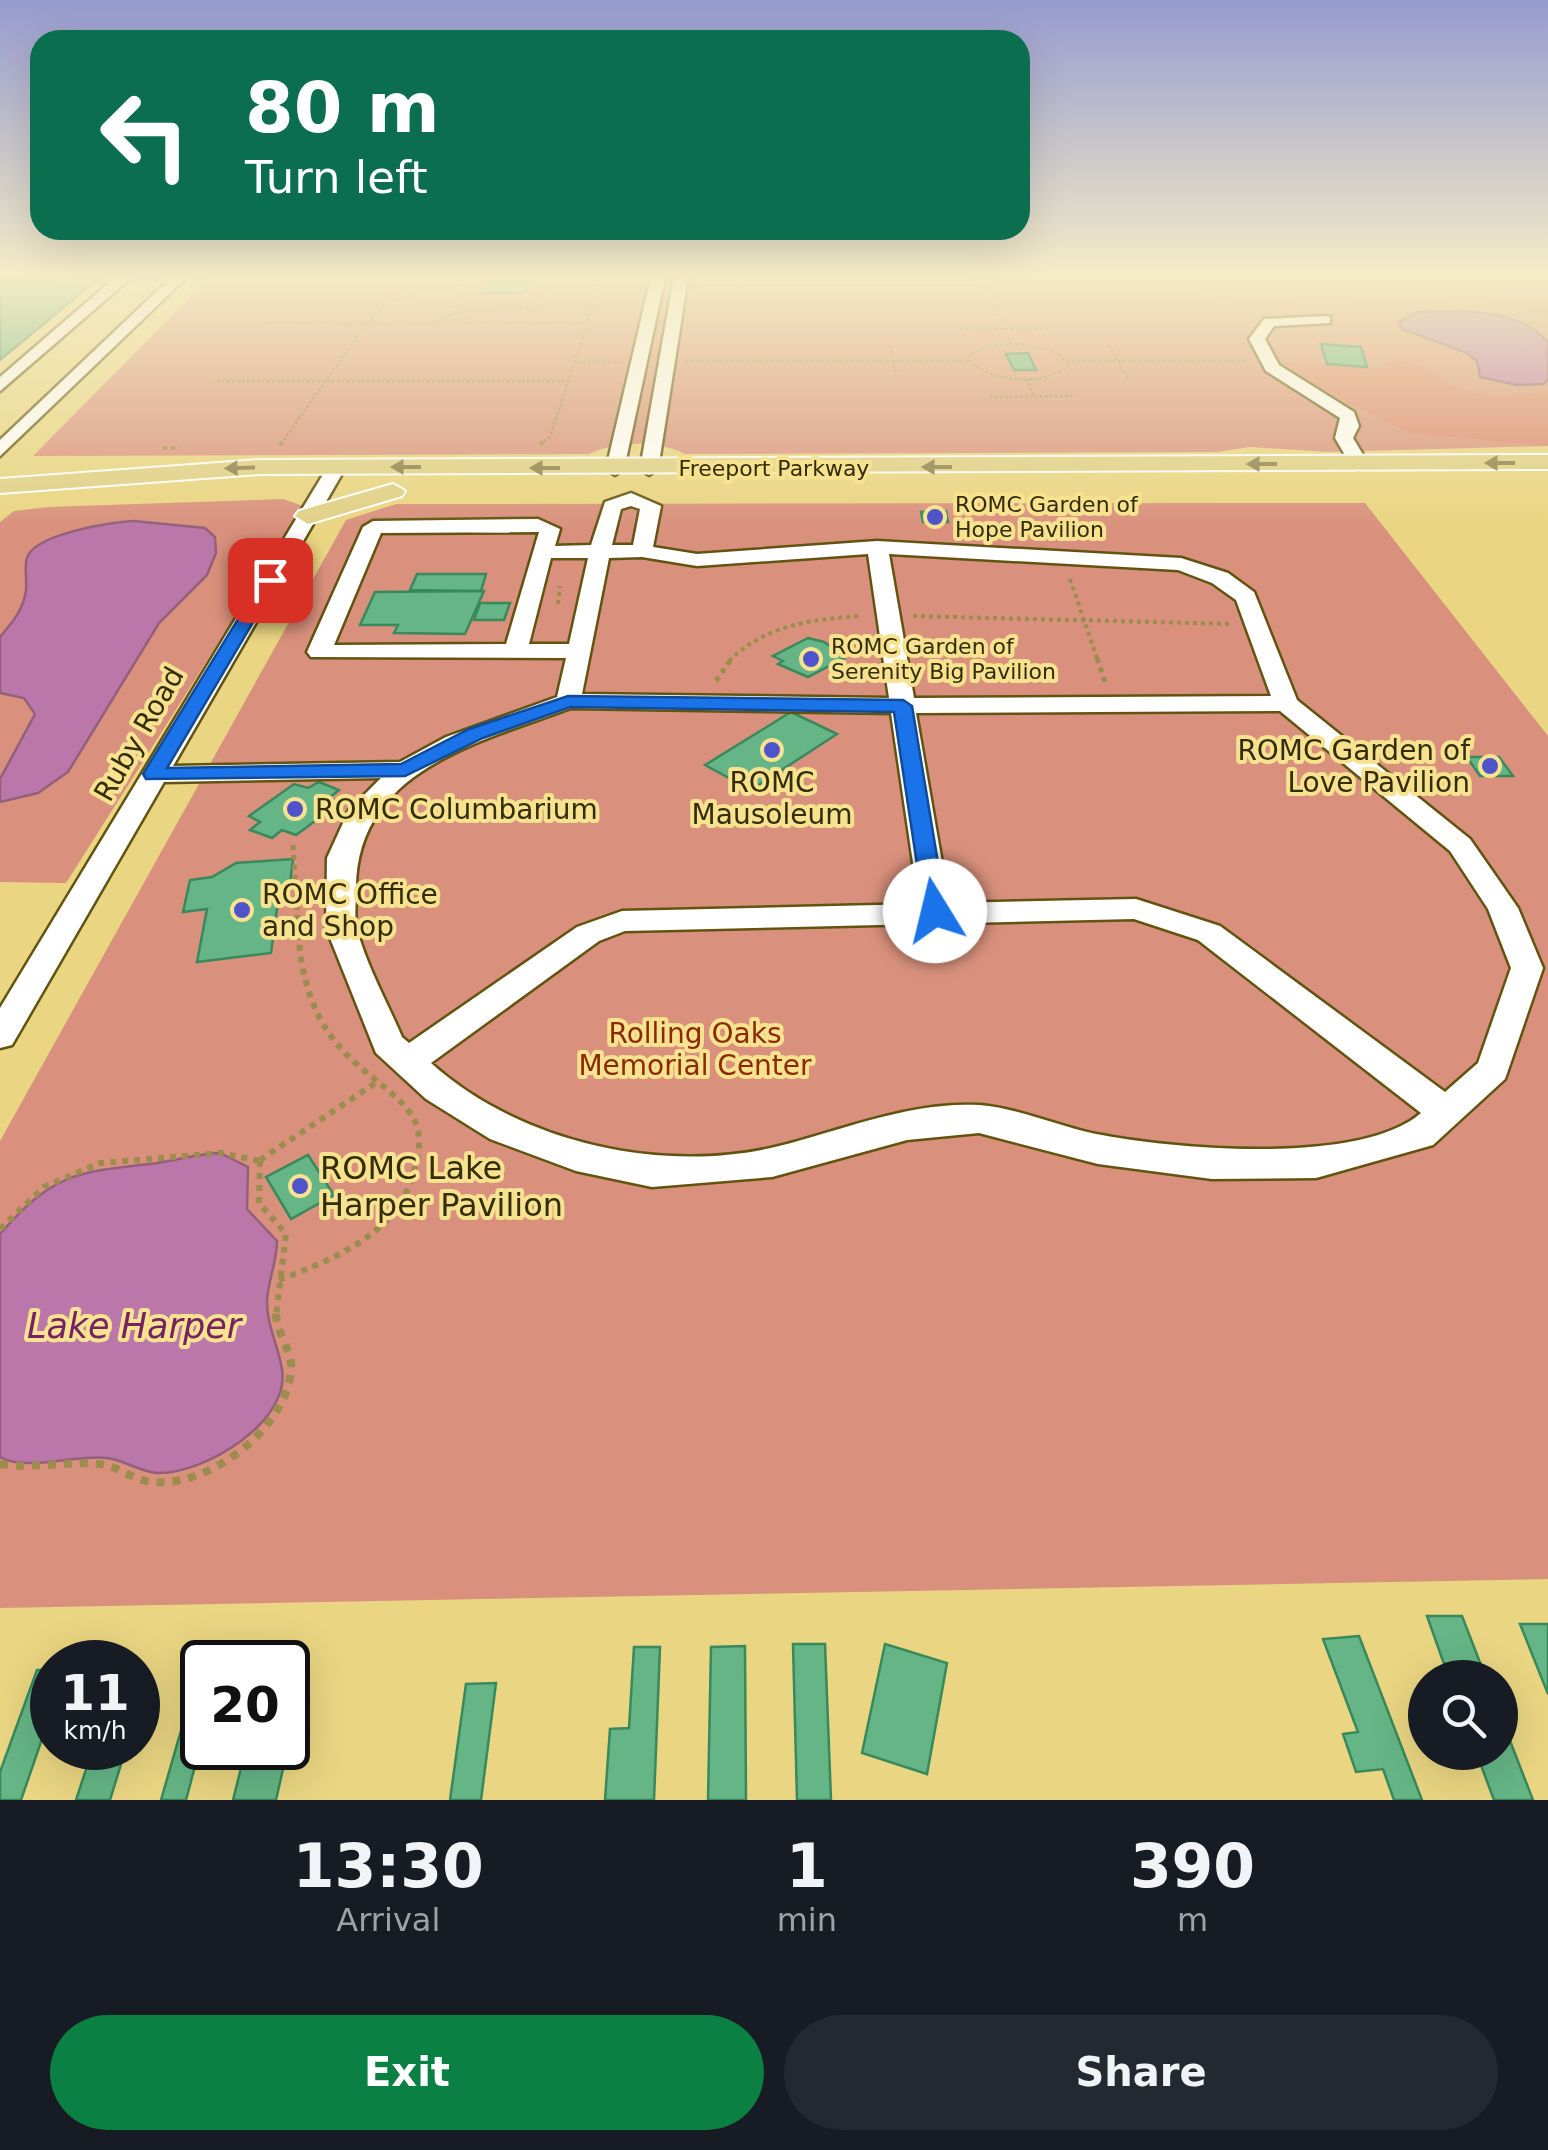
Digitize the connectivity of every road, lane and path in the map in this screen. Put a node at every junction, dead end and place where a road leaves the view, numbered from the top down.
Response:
1 (29, 361) edge
2 (93, 361) edge
3 (340, 361) edge
4 (893, 361) junction
5 (970, 361) joint
6 (1068, 361) joint
7 (1118, 361) joint
8 (1266, 361) edge
9 (573, 362) joint
10 (640, 362) joint
11 (667, 362) joint
12 (1026, 378) junction
13 (327, 380) junction
14 (567, 380) junction
15 (896, 380) dead end
16 (1129, 380) dead end
17 (212, 381) dead end
18 (0, 386) edge
19 (1073, 396) dead end
20 (990, 397) dead end
21 (1034, 397) junction
22 (537, 445) dead end
23 (296, 448) dead end
24 (0, 450) edge
25 (1548, 462) edge
26 (1360, 463) junction
27 (616, 469) junction
28 (648, 469) junction
29 (331, 479) junction
30 (0, 486) edge
31 (1548, 486) edge
32 (1494, 488) dead end
33 (1388, 490) dead end
34 (393, 491) junction
35 (522, 492) dead end
36 (596, 492) dead end
37 (671, 492) dead end
38 (631, 495) junction
39 (0, 508) edge
40 (308, 516) junction
41 (877, 547) junction
42 (601, 550) junction
43 (642, 551) junction
44 (542, 552) junction
45 (1063, 557) junction
46 (589, 606) junction
47 (530, 607) junction
48 (888, 616) junction
49 (1084, 620) junction
50 (1256, 624) junction
51 (516, 651) junction
52 (579, 651) junction
53 (568, 701) junction
54 (710, 703) junction
55 (1286, 703) junction
56 (1113, 704) junction
57 (903, 706) junction
58 (405, 770) junction
59 (153, 774) junction
60 (293, 845) dead end
61 (935, 911) junction
62 (0, 1036) edge
63 (393, 1071) junction
64 (1446, 1112) junction
65 (260, 1161) junction
66 (0, 1229) edge
67 (279, 1280) junction
68 (0, 1464) edge

1 - 18 street
2 - 24 street
3 - 13 path
4 - 5 path
4 - 11 path
4 - 15 path
5 - 12 path
6 - 7 path
6 - 12 path
7 - 16 path
8 - 26 street
9 - 10 path
9 - 14 path
10 - 27 street
11 - 28 street
12 - 21 path
13 - 14 path
13 - 17 path
13 - 23 path
14 - 22 path
19 - 21 path
20 - 21 path
25 -> 26 main road, Freeport Parkway
26 -> 28 main road, Freeport Parkway
26 - 33 main road
27 - 28 main road, Freeport Parkway
27 -> 29 main road, Freeport Parkway
27 - 38 main road
28 - 38 main road
29 -> 30 main road, Freeport Parkway
29 - 34 main road, Freeport Parkway
29 - 39 main road, Freeport Parkway
29 - 40 street, Ruby Road
31 - 32 main road
34 - 35 main road, Freeport Parkway
34 - 40 main road
36 - 38 main road, Freeport Parkway
37 - 38 main road, Freeport Parkway
38 - 42 street
38 - 43 street
40 - 59 street, Ruby Road
41 - 43 street
41 - 45 street
41 - 48 street
42 - 43 street
42 - 44 street
42 - 46 street
44 - 47 street
44 - 51 street
45 - 49 path
45 - 50 street
46 - 47 path
46 - 52 street
47 - 51 street
48 - 49 path
48 - 54 path
48 - 57 street
49 - 50 path
49 - 56 path
50 - 55 street
51 - 52 street
52 - 53 street
53 - 54 street
53 - 58 street
54 - 57 street
55 - 56 street
55 - 64 street
56 - 57 street
57 - 61 street
58 - 59 street
58 - 63 street
59 - 62 street, Ruby Road
60 - 63 path
61 - 63 street
61 - 64 street
63 - 64 street
63 - 65 path
63 - 67 path
65 - 66 path
65 - 67 path
67 - 68 path

